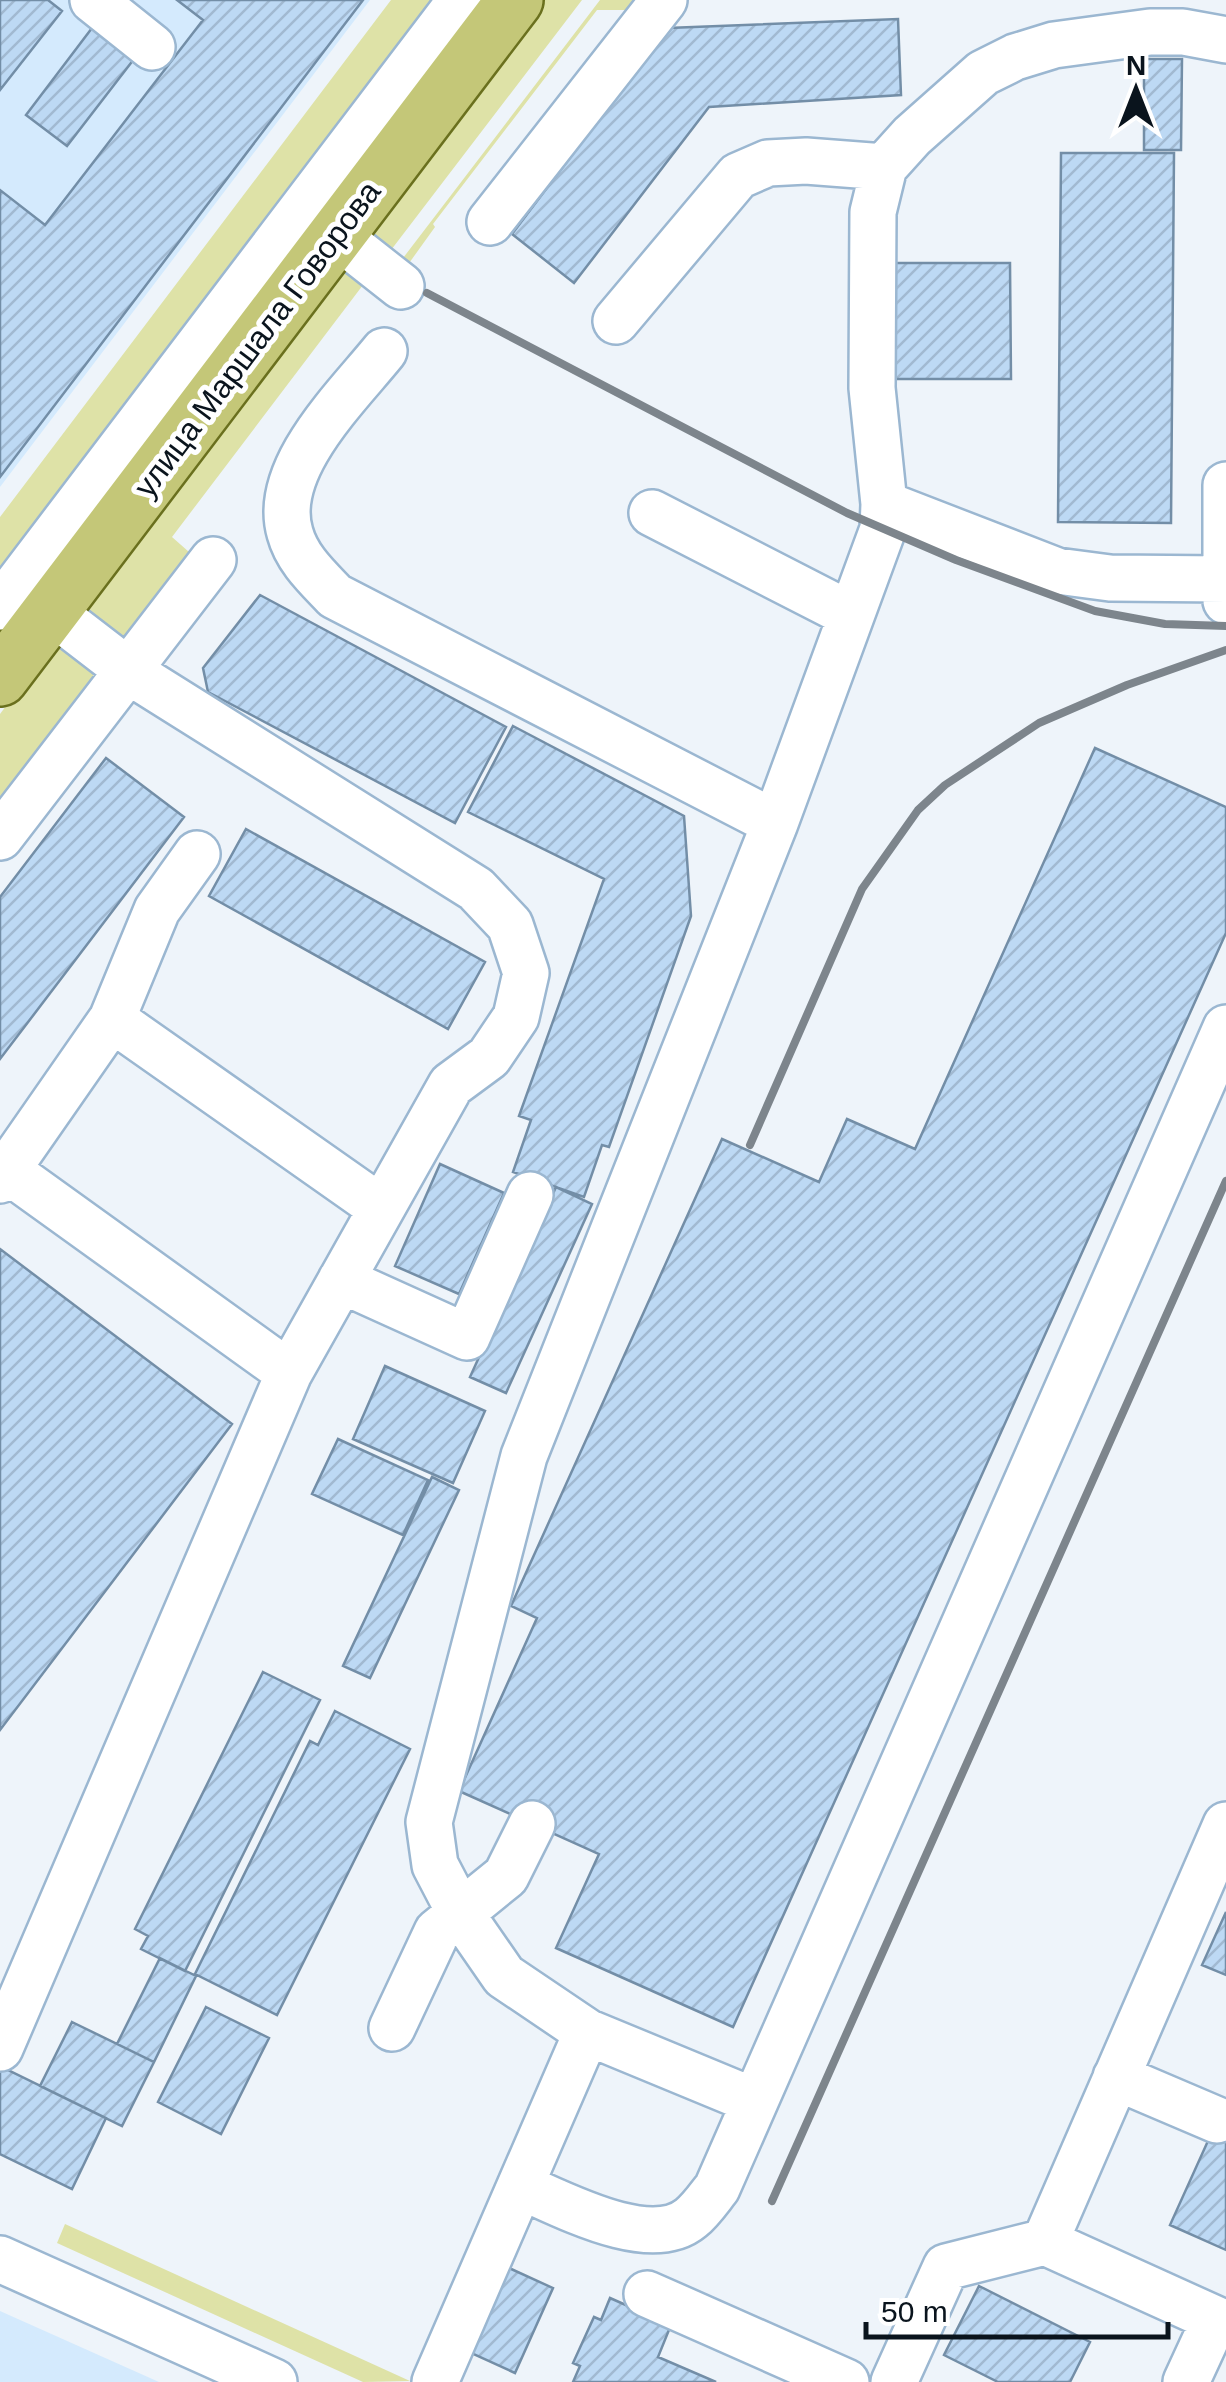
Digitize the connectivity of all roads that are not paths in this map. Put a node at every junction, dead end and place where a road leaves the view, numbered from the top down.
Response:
1 (92, 0) edge
2 (461, 0) edge
3 (515, 0) edge
4 (664, 0) edge
5 (1226, 40) edge
6 (152, 47) dead end
7 (884, 167) junction
8 (320, 222) junction
9 (490, 222) dead end
10 (402, 286) dead end
11 (616, 321) dead end
12 (384, 351) dead end
13 (1226, 485) edge
14 (884, 504) junction
15 (652, 513) dead end
16 (213, 560) dead end
17 (1226, 587) edge
18 (22, 601) edge
19 (851, 615) junction
20 (130, 672) junction
21 (0, 678) edge
22 (775, 822) junction
23 (0, 837) edge
24 (197, 854) dead end
25 (112, 1019) junction
26 (1226, 1028) edge
27 (4, 1175) edge
28 (530, 1195) dead end
29 (381, 1208) junction
30 (341, 1280) junction
31 (289, 1373) junction
32 (532, 1824) dead end
33 (1226, 1824) edge
34 (459, 1912) junction
35 (6, 2019) edge
36 (392, 2028) dead end
37 (587, 2032) junction
38 (1116, 2077) junction
39 (754, 2100) junction
40 (1217, 2120) dead end
41 (520, 2186) junction
42 (1044, 2242) junction
43 (0, 2259) edge
44 (648, 2294) dead end
45 (1221, 2321) edge
46 (274, 2382) edge
47 (436, 2382) edge
48 (846, 2382) edge
49 (894, 2382) edge
50 (1186, 2382) edge

1 - 6 street
2 - 8 street, улица Маршала Говорова
3 - 8 main road, улица Маршала Говорова
4 - 9 street
5 - 7 street
7 - 11 street
7 - 14 street
8 - 10 street
8 - 18 main road, улица Маршала Говорова
12 - 22 street
13 - 17 street
14 - 17 street
14 - 19 street
15 - 19 street
16 - 20 street
18 - 20 street
18 - 21 main road, улица Маршала Говорова
19 - 22 street
20 - 23 street
20 - 29 street
22 - 34 street
24 - 25 street
25 - 27 street
25 - 29 street
26 - 39 street
27 - 31 street
28 - 30 street
29 - 30 street
30 - 31 street
31 - 35 street
32 - 34 street
33 - 38 street
34 - 36 street
34 - 37 street
37 - 39 street
37 - 41 street
38 - 40 street
38 - 42 street
39 - 41 street
41 - 47 street
42 - 45 street
42 - 49 street
43 - 46 street
44 - 48 street
45 - 50 street

